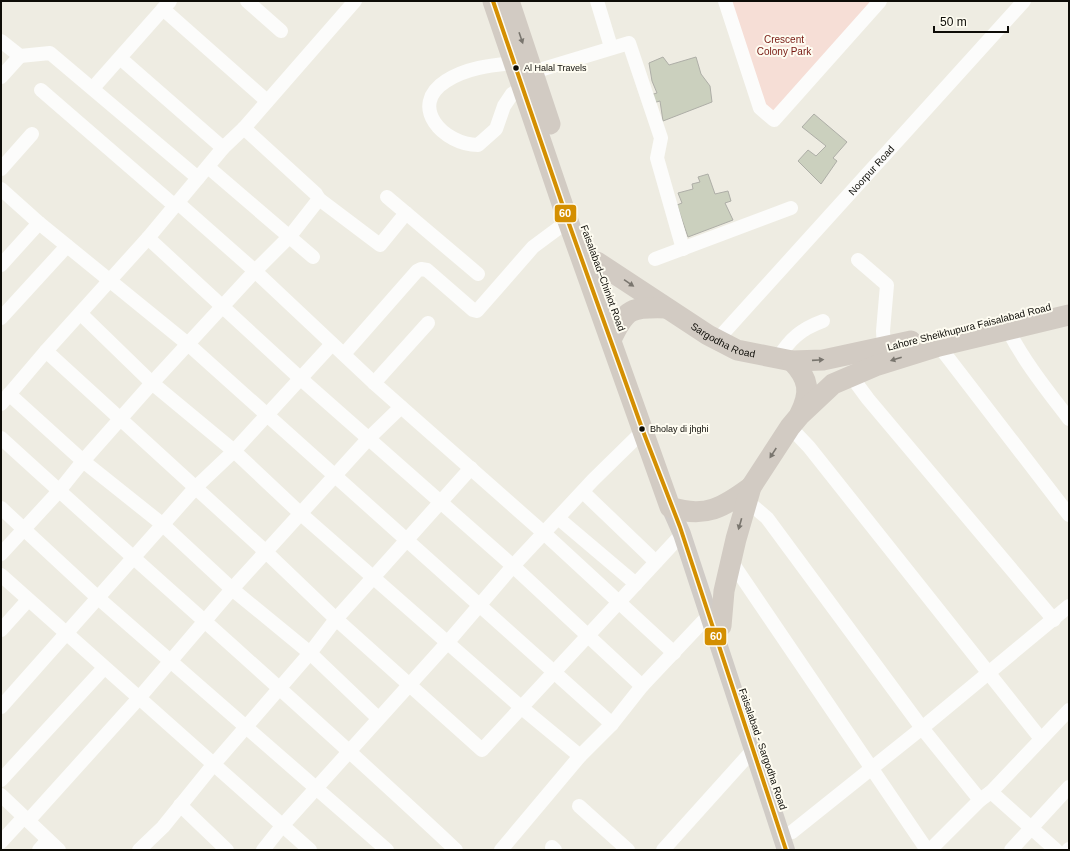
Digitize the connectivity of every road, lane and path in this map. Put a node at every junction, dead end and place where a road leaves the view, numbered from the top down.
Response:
1 (246, 1) edge
2 (493, 1) edge
3 (509, 1) edge
4 (597, 1) edge
5 (725, 1) edge
6 (880, 1) edge
7 (1024, 1) edge
8 (350, 3) edge
9 (166, 5) edge
10 (281, 31) dead end
11 (1, 41) edge
12 (611, 47) junction
13 (20, 56) junction
14 (120, 58) junction
15 (524, 71) junction
16 (1, 76) edge
17 (93, 88) junction
18 (41, 90) dead end
19 (267, 101) junction
20 (244, 128) junction
21 (32, 134) dead end
22 (223, 148) junction
23 (208, 166) junction
24 (1, 169) edge
25 (198, 178) junction
26 (1, 189) edge
27 (387, 197) dead end
28 (319, 199) junction
29 (177, 205) junction
30 (790, 208) dead end
31 (406, 213) junction
32 (568, 221) junction
33 (39, 223) junction
34 (290, 236) junction
35 (148, 238) junction
36 (68, 246) junction
37 (684, 248) junction
38 (313, 256) dead end
39 (654, 259) dead end
40 (858, 260) dead end
41 (597, 262) junction
42 (1, 265) edge
43 (254, 271) junction
44 (478, 274) dead end
45 (111, 280) junction
46 (1069, 302) edge
47 (223, 306) junction
48 (666, 308) junction
49 (81, 314) junction
50 (1069, 315) edge
51 (1, 318) edge
52 (822, 321) dead end
53 (428, 323) dead end
54 (1008, 330) junction
55 (615, 331) junction
56 (718, 339) junction
57 (188, 344) junction
58 (332, 344) junction
59 (938, 346) junction
60 (46, 351) junction
61 (344, 354) junction
62 (876, 355) junction
63 (785, 360) junction
64 (852, 376) junction
65 (301, 379) junction
66 (152, 383) junction
67 (374, 383) junction
68 (5, 399) edge
69 (401, 407) junction
70 (267, 414) junction
71 (121, 419) junction
72 (1069, 419) edge
73 (795, 421) junction
74 (643, 431) junction
75 (1, 438) edge
76 (369, 438) junction
77 (234, 451) junction
78 (83, 461) junction
79 (471, 468) junction
80 (335, 476) junction
81 (196, 487) junction
82 (59, 491) junction
83 (583, 492) junction
84 (749, 494) junction
85 (441, 503) junction
86 (1, 508) edge
87 (676, 509) junction
88 (301, 514) junction
89 (1069, 516) edge
90 (558, 518) junction
91 (162, 524) junction
92 (24, 529) junction
93 (545, 534) junction
94 (682, 534) junction
95 (408, 540) junction
96 (266, 552) junction
97 (1, 554) edge
98 (133, 558) junction
99 (731, 561) junction
100 (656, 562) junction
101 (513, 566) junction
102 (1, 575) edge
103 (375, 577) junction
104 (636, 584) junction
105 (232, 589) junction
106 (97, 597) junction
107 (28, 600) junction
108 (620, 602) junction
109 (480, 606) junction
110 (1069, 606) edge
111 (336, 619) junction
112 (1054, 620) junction
113 (715, 621) junction
114 (204, 622) junction
115 (1, 630) edge
116 (65, 633) junction
117 (589, 635) junction
118 (448, 642) junction
119 (310, 653) junction
120 (674, 653) junction
121 (170, 661) junction
122 (104, 668) junction
123 (554, 672) junction
124 (989, 673) junction
125 (409, 684) junction
126 (642, 686) junction
127 (279, 690) junction
128 (139, 698) junction
129 (1, 707) edge
130 (522, 708) junction
131 (378, 718) junction
132 (1066, 720) edge
133 (612, 724) junction
134 (246, 727) junction
135 (922, 728) junction
136 (1041, 739) junction
137 (753, 750) junction
138 (351, 752) junction
139 (580, 756) junction
140 (213, 765) junction
141 (871, 768) junction
142 (1, 780) edge
143 (1069, 787) edge
144 (317, 788) junction
145 (985, 796) junction
146 (3, 801) edge
147 (180, 805) junction
148 (579, 806) dead end
149 (26, 819) junction
150 (282, 826) junction
151 (1031, 828) junction
152 (792, 832) junction
153 (1, 842) edge
154 (44, 845) edge
155 (450, 848) edge
156 (59, 850) edge
157 (139, 850) edge
158 (227, 850) edge
159 (263, 850) edge
160 (310, 850) edge
161 (386, 850) edge
162 (500, 850) edge
163 (628, 850) edge
164 (663, 850) edge
165 (786, 850) edge
166 (798, 850) edge
167 (928, 850) edge
168 (1011, 850) edge
169 (1056, 850) edge

1 - 10 street
2 - 15 highway, Faisalabad–Chiniot Road
3 -> 15 highway, Faisalabad–Chiniot Road
4 - 12 street
5 - 6 street
7 - 56 street, Noorpur Road
8 - 19 street
9 - 14 street
9 - 19 street
11 - 13 street
12 - 15 street
12 - 37 street
13 - 16 street
13 - 17 street
14 - 17 street
14 - 22 street
15 - 15 street
15 - 32 highway, Faisalabad–Chiniot Road
15 - 41 highway, Faisalabad–Chiniot Road
17 - 25 street
18 - 29 street
19 - 20 street
20 - 22 street
20 - 28 street
21 - 24 street
22 - 23 street
23 - 25 street
23 - 34 street
25 - 29 street
26 - 33 street
27 - 31 street
28 - 31 street
28 - 34 street
29 - 35 street
29 - 43 street
30 - 37 street
31 - 44 street
32 - 55 highway, Faisalabad–Chiniot Road
32 - 61 street
33 - 36 street
33 - 42 street
34 - 38 street
34 - 43 street
35 - 45 street
35 - 47 street
36 - 45 street
36 - 51 street
37 - 39 street
40 - 62 street
41 -> 48 highway, Sargodha Road
41 - 55 highway, Faisalabad–Chiniot Road
43 - 47 street
43 - 58 street
45 - 49 street
45 - 57 street
46 - 62 highway, Lahore Sheikhupura Faisalabad Road
47 - 57 street
47 - 65 street
48 - 55 highway
48 - 56 highway, Sargodha Road
49 - 60 street
49 - 66 street
50 - 54 highway, Lahore Sheikhupura Faisalabad Road
52 - 63 street
53 - 67 street
54 - 59 highway, Lahore Sheikhupura Faisalabad Road
54 - 72 street
55 - 74 highway, Faisalabad–Chiniot Road
55 - 87 highway, Faisalabad–Chiniot Road
56 - 63 highway, Sargodha Road
57 - 66 street
57 - 70 street
58 - 61 street
58 - 65 street
59 -> 62 highway, Lahore Sheikhupura Faisalabad Road
59 - 89 street
60 - 68 street
60 - 71 street
61 - 67 street
63 -> 62 highway, Sargodha Road
62 - 64 highway
63 - 73 highway
64 - 73 highway
64 - 112 street
65 - 70 street
65 - 76 street
66 - 71 street
66 - 77 street
67 - 69 street
68 - 78 street
69 - 76 street
69 - 79 street
70 - 77 street
70 - 80 street
71 - 78 street
71 - 81 street
73 -> 84 highway
73 - 124 street
74 - 83 street
74 - 87 highway, Faisalabad–Chiniot Road
75 - 82 street
76 - 80 street
76 - 85 street
77 - 81 street
77 - 88 street
78 - 82 street
78 - 91 street
79 - 85 street
79 - 93 street
80 - 88 street
80 - 95 street
81 - 91 street
81 - 96 street
82 - 92 street
82 - 98 street
83 - 90 street
83 - 100 street
84 - 87 highway
84 -> 99 highway
84 - 135 street
85 - 95 street
85 - 101 street
86 - 92 street
87 - 94 main road, Faisalabad - Sargodha Road
87 - 113 main road, Faisalabad - Sargodha Road
88 - 96 street
88 - 103 street
90 - 93 street
90 - 104 street
91 - 98 street
91 - 105 street
92 - 97 street
92 - 106 street
93 - 101 street
93 - 108 street
94 - 100 street
94 - 113 main road, Faisalabad - Sargodha Road
95 - 103 street
95 - 109 street
96 - 105 street
96 - 111 street
98 - 106 street
98 - 114 street
99 - 113 highway
99 - 141 street
100 - 104 street
101 - 109 street
101 - 117 street
102 - 107 street
103 - 111 street
103 - 118 street
104 - 108 street
105 - 114 street
105 - 119 street
106 - 116 street
106 - 121 street
107 - 115 street
107 - 116 street
108 - 117 street
108 - 120 street
109 - 118 street
109 - 123 street
110 - 112 street
111 - 119 street
111 - 125 street
112 - 124 street
113 - 120 street
113 - 137 main road, Faisalabad - Sargodha Road
113 - 152 main road, Faisalabad - Sargodha Road
114 - 121 street
114 - 127 street
116 - 122 street
116 - 129 street
117 - 123 street
117 - 126 street
118 - 125 street
118 - 130 street
119 - 127 street
119 - 131 street
120 - 126 street
121 - 128 street
121 - 134 street
122 - 128 street
122 - 142 street
123 - 130 street
123 - 133 street
124 - 135 street
124 - 136 street
125 - 130 street
125 - 131 street
126 - 133 street
127 - 134 street
127 - 138 street
128 - 140 street
128 - 149 street
130 - 139 street
131 - 138 street
132 - 136 street
133 - 139 street
134 - 140 street
134 - 144 street
135 - 141 street
135 - 145 street
136 - 145 street
137 - 164 street
137 - 165 main road, Faisalabad - Sargodha Road
138 - 144 street
138 - 155 street
139 - 162 street
140 - 147 street
140 - 150 street
141 - 152 street
141 - 167 street
143 - 151 street
144 - 150 street
144 - 161 street
145 - 151 street
145 - 167 street
146 - 149 street
147 - 157 street
147 - 158 street
148 - 163 street
149 - 153 street
149 - 154 street
150 - 159 street
150 - 160 street
151 - 168 street
151 - 169 street
152 - 166 main road, Faisalabad - Sargodha Road
154 - 156 street

